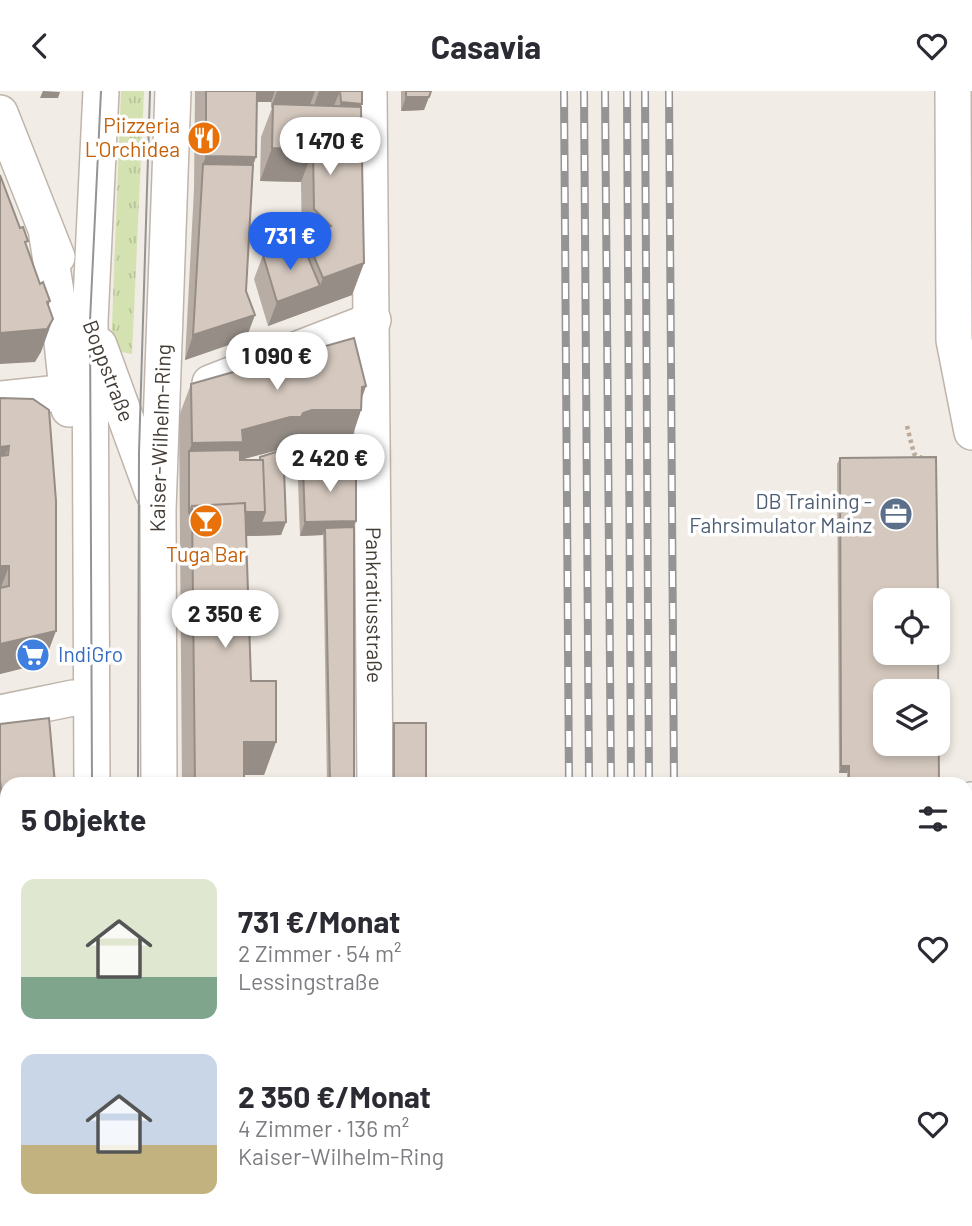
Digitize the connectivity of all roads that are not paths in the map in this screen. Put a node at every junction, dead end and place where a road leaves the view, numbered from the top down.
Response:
1 (101, 91) edge
2 (150, 91) edge
3 (173, 91) edge
4 (369, 91) edge
5 (953, 91) edge
6 (0, 113) edge
7 (47, 236) junction
8 (373, 320) junction
9 (90, 321) junction
10 (69, 392) junction
11 (968, 392) edge
12 (0, 399) edge
13 (164, 401) junction
14 (972, 432) edge
15 (139, 452) junction
16 (158, 510) junction
17 (59, 701) junction
18 (0, 713) edge
19 (75, 777) edge
20 (92, 777) edge
21 (138, 777) edge
22 (159, 777) edge
23 (375, 777) edge

1 - 9 street
2 - 15 street, Kaiser-Wilhelm-Ring
3 - 13 street, Kaiser-Wilhelm-Ring
4 - 8 street, Pankratiusstraße
5 - 11 street
6 - 7 street, Boppstraße
7 - 9 street, Boppstraße
7 - 10 street, Boppstraße
8 - 13 street
8 - 23 street, Pankratiusstraße
9 - 15 street, Boppstraße
9 - 20 street
10 - 12 street
10 - 17 street
11 - 14 street
13 - 16 street, Kaiser-Wilhelm-Ring
15 - 16 street, Boppstraße
15 - 21 street, Kaiser-Wilhelm-Ring
16 - 22 street, Kaiser-Wilhelm-Ring
17 - 18 street
17 - 19 street

